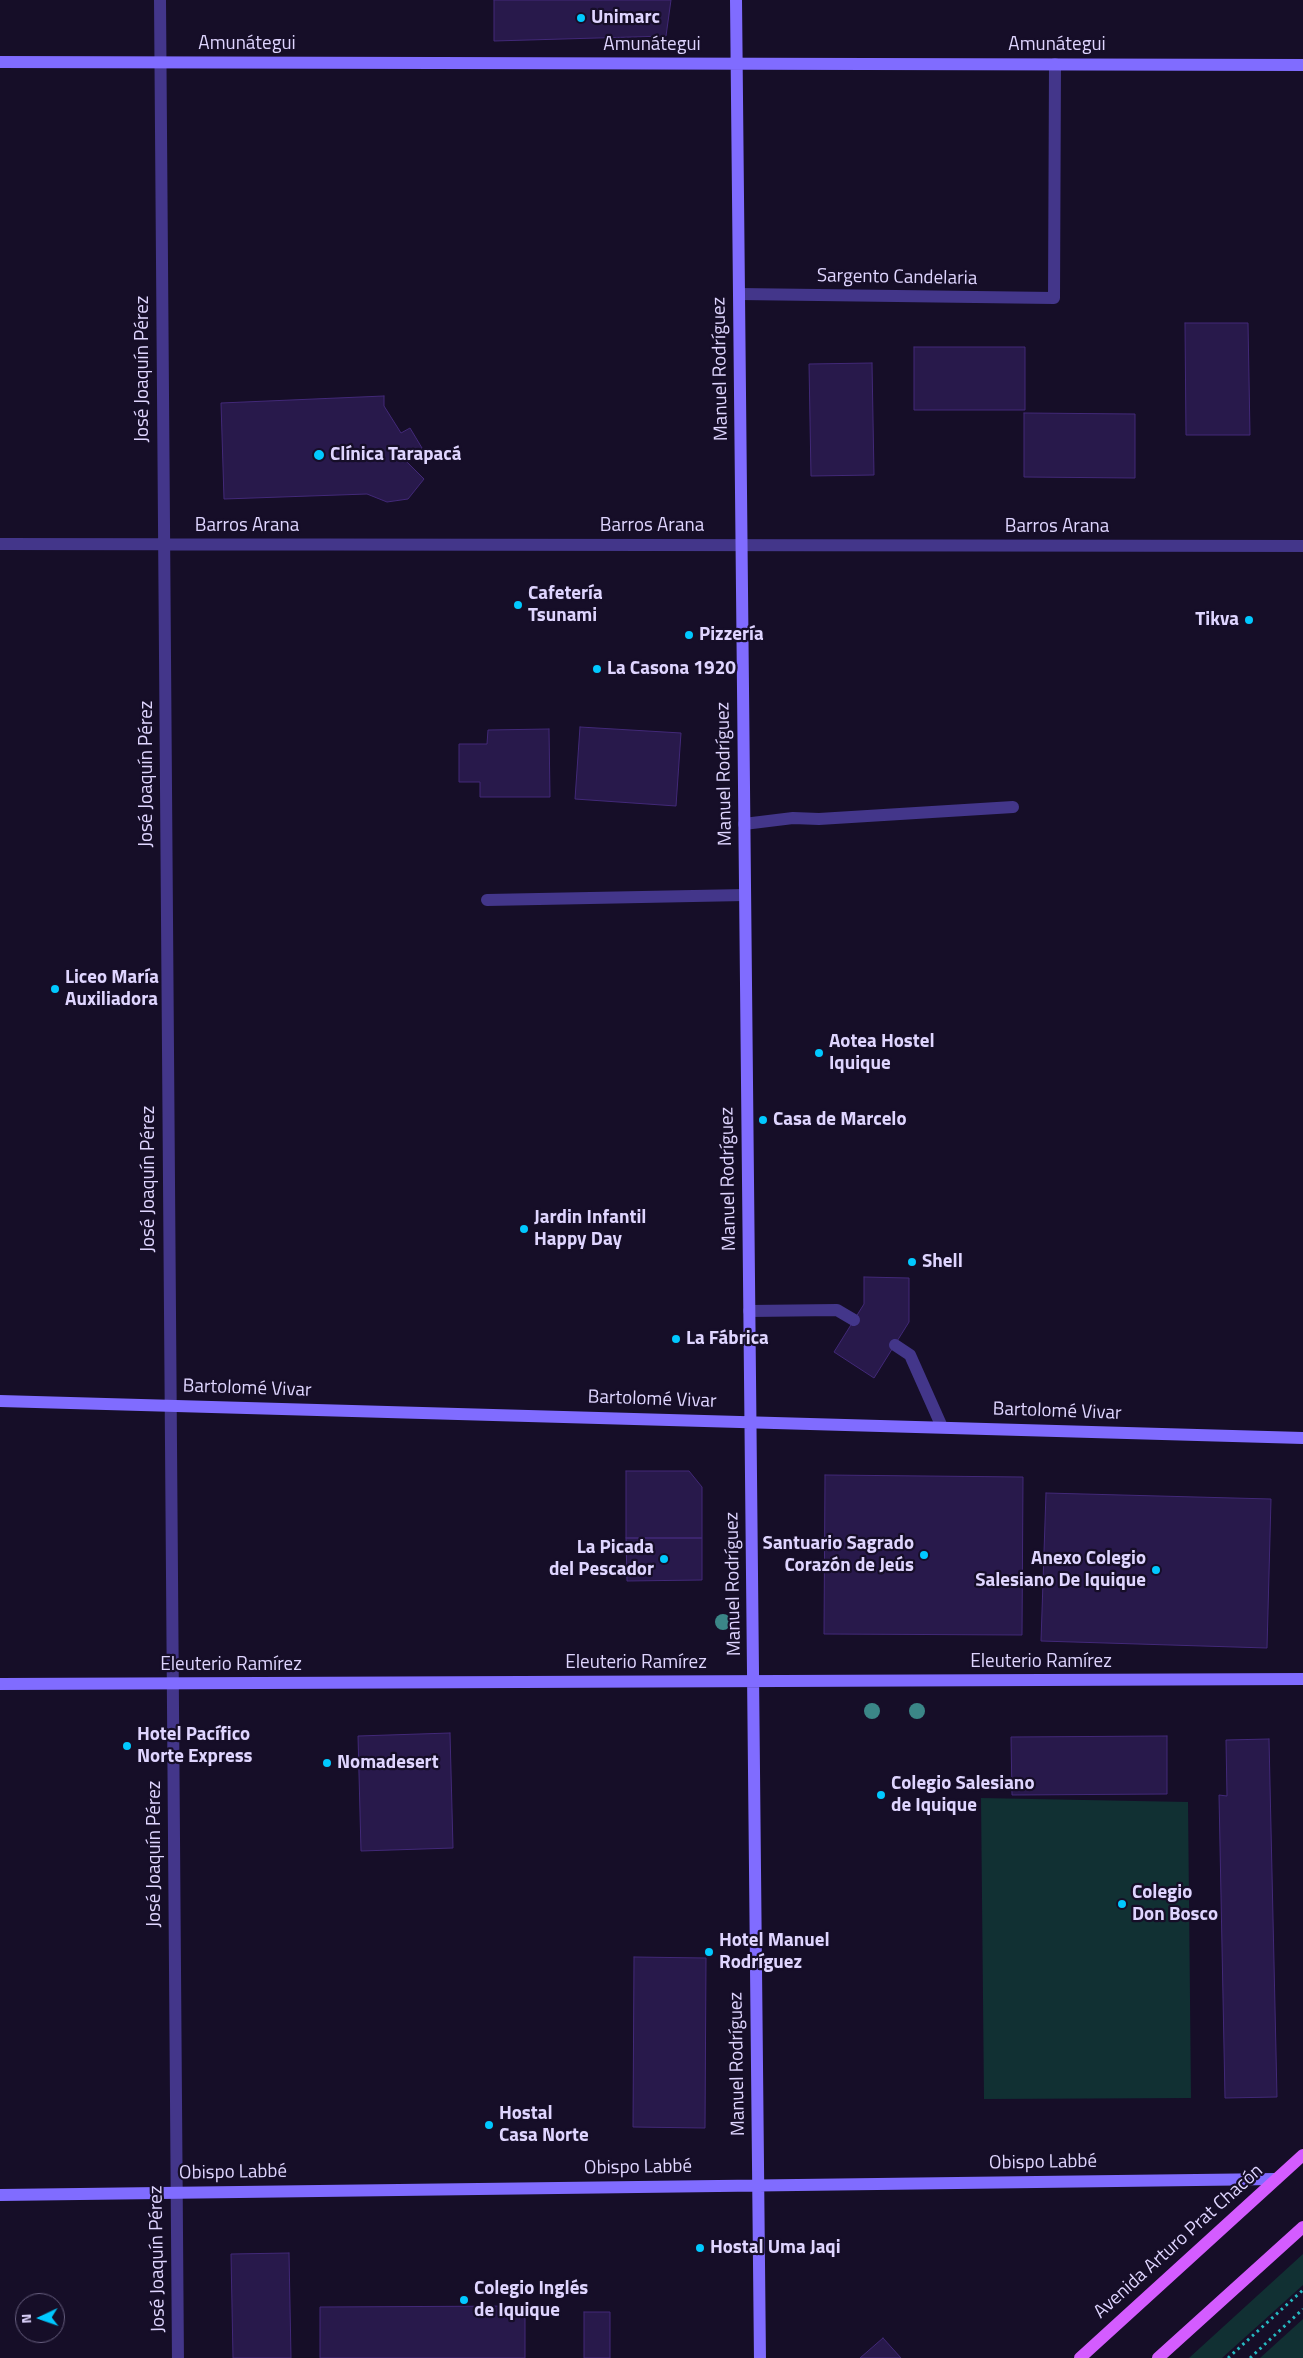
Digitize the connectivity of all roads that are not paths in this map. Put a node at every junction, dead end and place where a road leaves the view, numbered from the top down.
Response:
1 (160, 0) edge
2 (736, 0) edge
3 (0, 62) edge
4 (161, 63) junction
5 (737, 64) junction
6 (1055, 64) junction
7 (1303, 65) edge
8 (739, 294) junction
9 (0, 544) edge
10 (164, 544) junction
11 (741, 546) junction
12 (1303, 546) edge
13 (1013, 807) dead end
14 (744, 824) junction
15 (745, 895) junction
16 (487, 900) dead end
17 (749, 1312) junction
18 (854, 1320) dead end
19 (895, 1345) dead end
20 (0, 1401) edge
21 (170, 1406) junction
22 (751, 1422) junction
23 (942, 1427) junction
24 (1303, 1438) edge
25 (1303, 1680) edge
26 (753, 1682) junction
27 (0, 1684) edge
28 (172, 1684) junction
29 (1303, 2154) edge
30 (1276, 2179) junction
31 (758, 2186) junction
32 (176, 2193) junction
33 (0, 2195) edge
34 (1303, 2226) edge
35 (178, 2358) edge
36 (760, 2358) edge
37 (1080, 2358) edge
38 (1158, 2358) edge

1 - 4 street, José Joaquín Pérez
2 - 5 street, Manuel Rodríguez
3 - 4 street, Amunátegui
4 - 5 street, Amunátegui
4 - 10 street, José Joaquín Pérez
5 - 6 street, Amunátegui
5 - 8 street, Manuel Rodríguez
6 - 7 street, Amunátegui
6 - 8 street, Sargento Candelaria
8 - 11 street, Manuel Rodríguez
9 - 10 street, Barros Arana
10 - 11 street, Barros Arana
10 - 21 street, José Joaquín Pérez
11 - 12 street, Barros Arana
11 - 14 street, Manuel Rodríguez
13 - 14 street
14 - 15 street, Manuel Rodríguez
15 - 16 street
15 - 17 street, Manuel Rodríguez
17 - 18 street
17 - 22 street, Manuel Rodríguez
19 - 23 street
20 - 21 street, Bartolomé Vivar
21 - 22 street, Bartolomé Vivar
21 - 28 street, José Joaquín Pérez
22 - 23 street, Bartolomé Vivar
22 - 26 street, Manuel Rodríguez
23 - 24 street, Bartolomé Vivar
25 - 26 street, Eleuterio Ramírez
26 - 28 street, Eleuterio Ramírez
26 - 31 street, Manuel Rodríguez
27 - 28 street, Eleuterio Ramírez
28 - 32 street, José Joaquín Pérez
29 - 30 main road, Avenida Arturo Prat Chacón
30 - 31 street, Obispo Labbé
30 - 37 main road, Avenida Arturo Prat Chacón
31 - 32 street, Obispo Labbé
31 - 36 street, Manuel Rodríguez
32 - 33 street, Obispo Labbé
32 - 35 street, José Joaquín Pérez
34 - 38 main road

